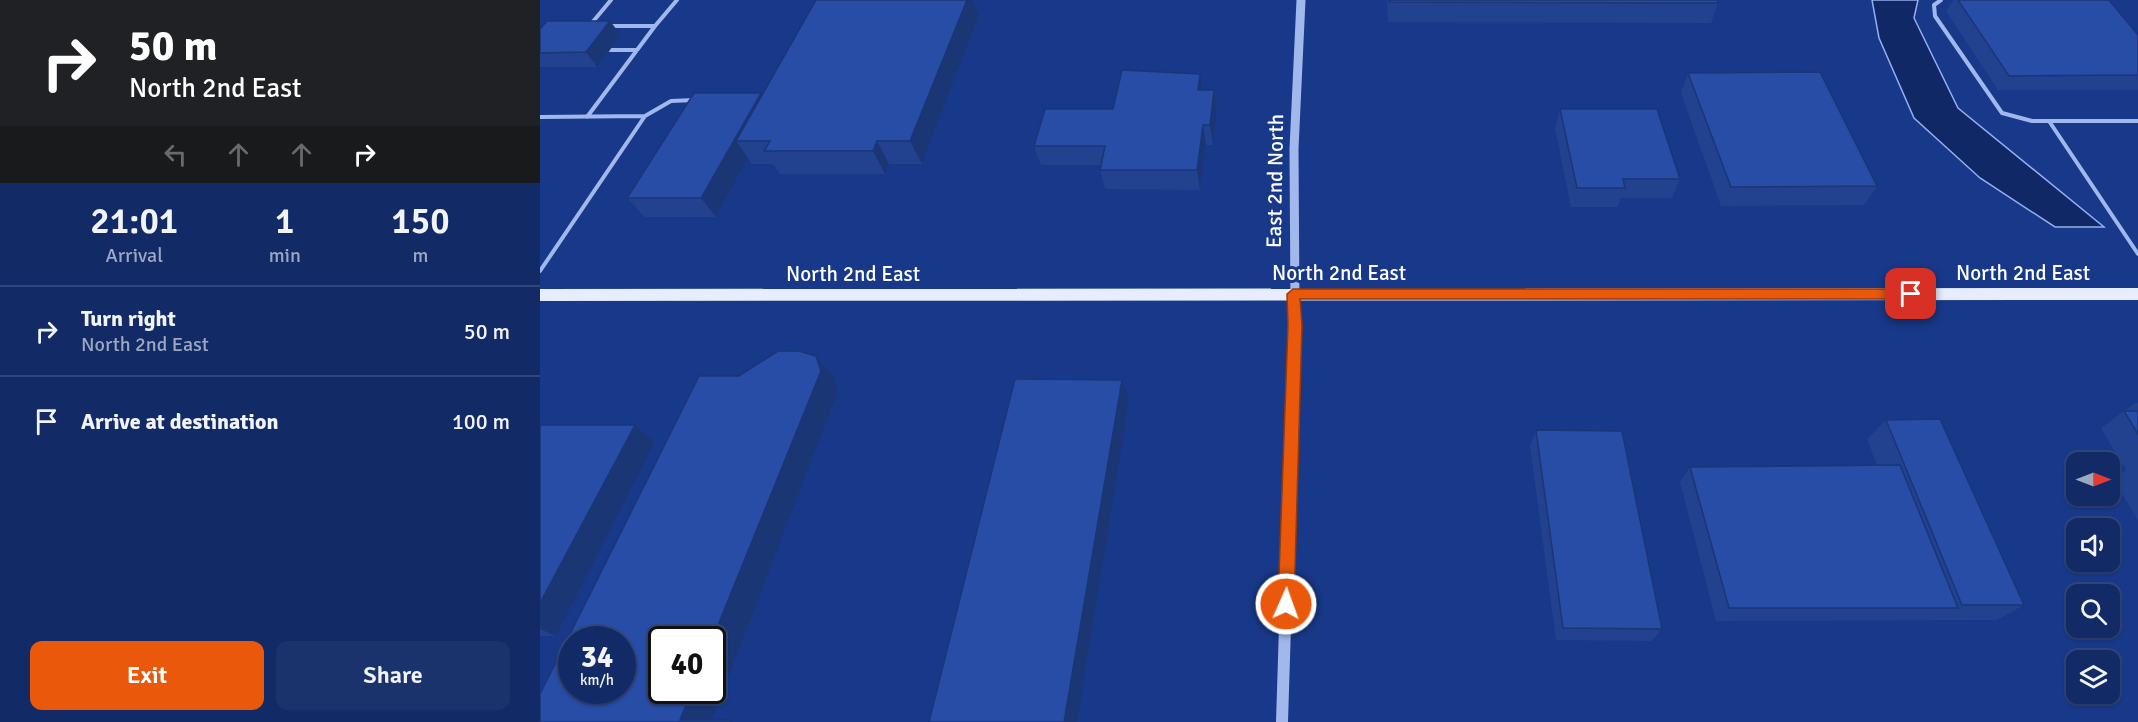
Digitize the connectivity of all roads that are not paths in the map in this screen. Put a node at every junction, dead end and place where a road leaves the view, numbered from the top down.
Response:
1 (611, 0) edge
2 (677, 0) edge
3 (1301, 0) edge
4 (1941, 0) edge
5 (655, 27) junction
6 (610, 50) dead end
7 (637, 50) junction
8 (703, 100) edge
9 (645, 116) junction
10 (540, 117) edge
11 (587, 117) junction
12 (2136, 121) edge
13 (2049, 122) junction
14 (2138, 126) edge
15 (2138, 254) edge
16 (540, 271) edge
17 (1293, 294) junction
18 (2138, 294) edge
19 (540, 295) edge
20 (1282, 722) edge

1 - 5 lane
2 - 5 lane
3 - 17 street, East 2nd North
4 - 13 lane
5 - 7 lane
6 - 7 lane
7 - 11 lane
8 - 9 lane
9 - 11 lane
9 - 16 lane
10 - 11 lane
12 - 13 lane
12 - 14 lane
13 - 15 lane
17 - 18 main road, North 2nd East
17 - 19 main road, North 2nd East
17 - 20 street, East 2nd North

